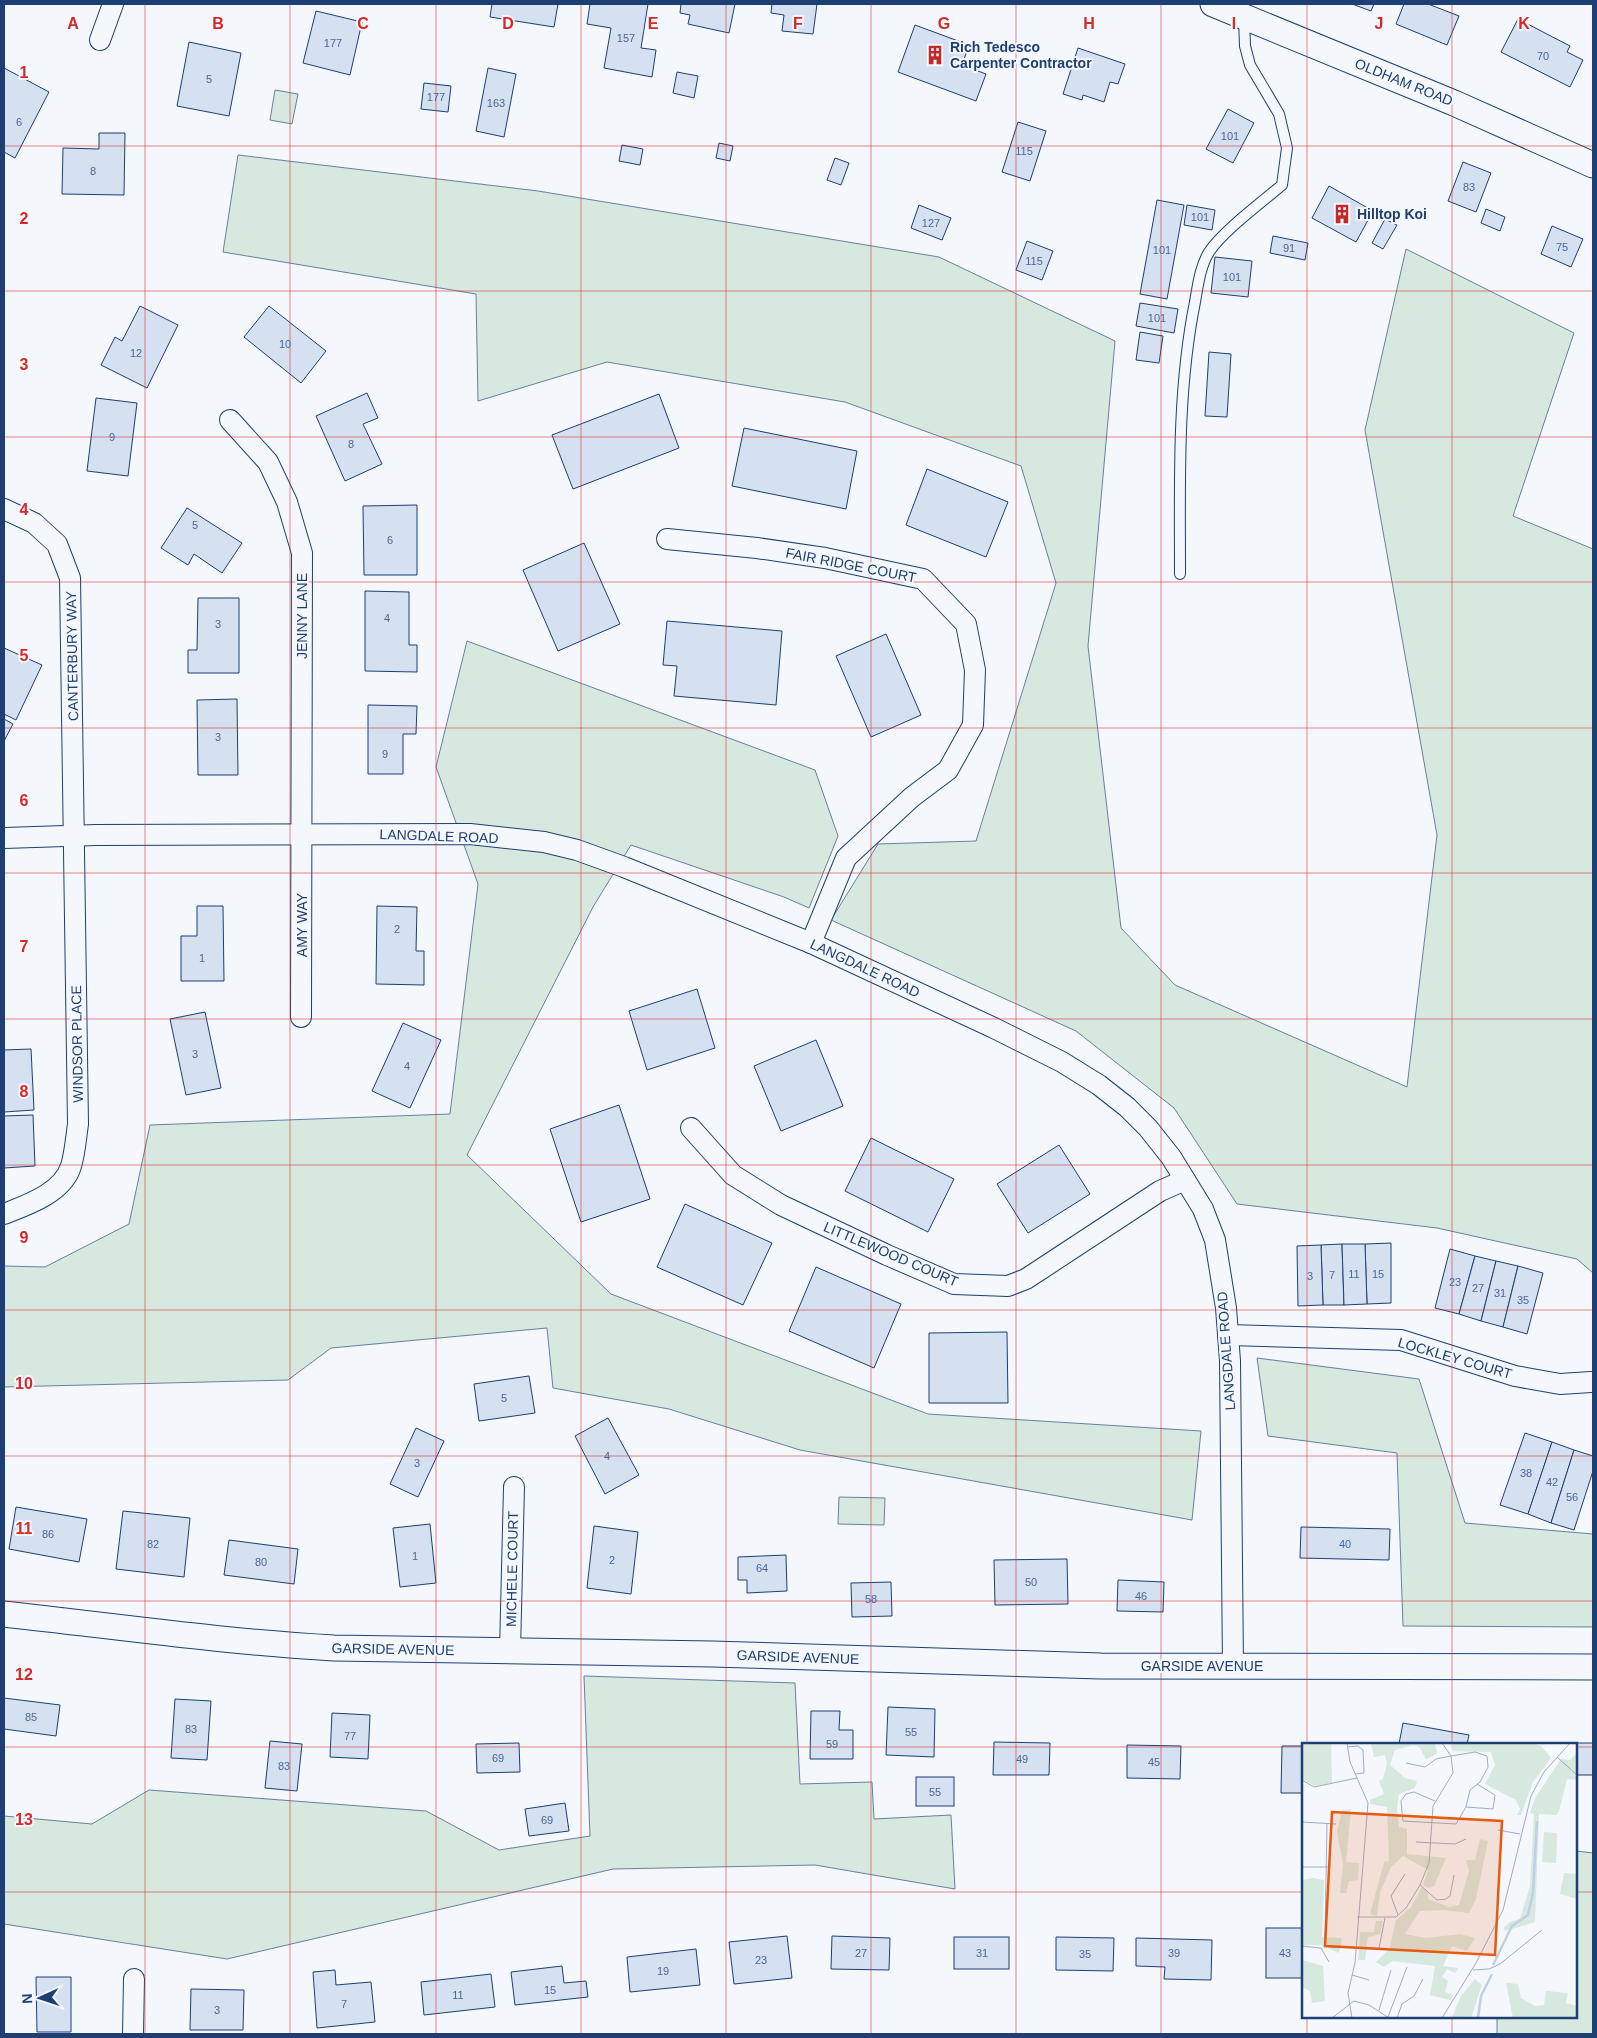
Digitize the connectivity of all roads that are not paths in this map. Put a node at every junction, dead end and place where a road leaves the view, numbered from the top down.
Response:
1 (113, 4) edge
2 (1212, 4) edge
3 (1244, 17) junction
4 (100, 40) dead end
5 (1593, 165) edge
6 (230, 420) dead end
7 (4, 509) edge
8 (667, 539) dead end
9 (1180, 574) dead end
10 (302, 834) junction
11 (75, 835) junction
12 (4, 838) edge
13 (811, 943) junction
14 (301, 1017) dead end
15 (691, 1128) dead end
16 (1185, 1180) junction
17 (4, 1214) edge
18 (1228, 1335) junction
19 (1591, 1382) dead end
20 (514, 1487) dead end
21 (4, 1614) edge
22 (510, 1651) junction
23 (1233, 1666) junction
24 (1593, 1667) edge
25 (134, 1979) dead end
26 (133, 2034) edge

1 - 4 street
2 - 3 street, OLDHAM ROAD
3 - 5 street, OLDHAM ROAD
3 - 9 lane
6 - 10 street, JENNY LANE
7 - 11 street, CANTERBURY WAY
8 - 13 street, FAIR RIDGE COURT
10 - 11 street, LANGDALE ROAD
10 - 13 street, LANGDALE ROAD
10 - 14 street, AMY WAY
11 - 12 street, LANGDALE ROAD
11 - 17 street, WINDSOR PLACE
13 - 16 street, LANGDALE ROAD
15 - 16 street, LITTLEWOOD COURT
16 - 18 street, LANGDALE ROAD
18 - 19 street, LOCKLEY COURT
18 - 23 street, LANGDALE ROAD
20 - 22 street, MICHELE COURT
21 - 22 street, GARSIDE AVENUE
22 - 23 street, GARSIDE AVENUE
23 - 24 street, GARSIDE AVENUE
25 - 26 street

